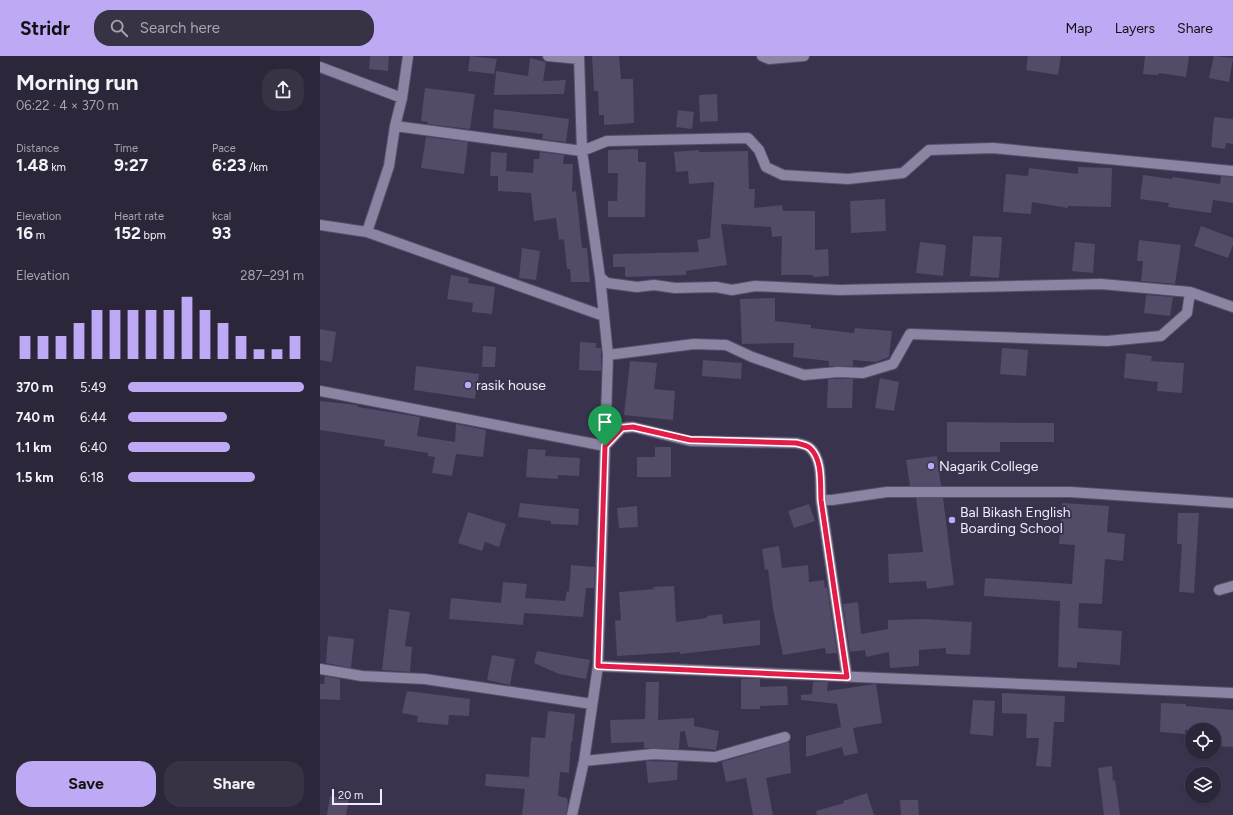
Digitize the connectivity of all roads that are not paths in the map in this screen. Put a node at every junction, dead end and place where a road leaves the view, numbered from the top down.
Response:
1 (408, 56) edge
2 (548, 56) edge
3 (762, 56) edge
4 (804, 56) edge
5 (579, 57) edge
6 (320, 67) edge
7 (402, 98) junction
8 (395, 126) junction
9 (582, 151) junction
10 (1233, 171) edge
11 (320, 225) edge
12 (367, 232) junction
13 (600, 277) junction
14 (1190, 292) junction
15 (1233, 307) edge
16 (604, 316) junction
17 (608, 355) junction
18 (320, 391) edge
19 (605, 446) junction
20 (821, 500) junction
21 (1233, 503) edge
22 (1233, 586) edge
23 (1219, 590) dead end
24 (598, 666) junction
25 (320, 669) edge
26 (847, 677) junction
27 (1233, 693) edge
28 (592, 704) junction
29 (785, 737) dead end
30 (584, 761) junction
31 (572, 815) edge

1 - 7 street
2 - 5 street
3 - 4 street
5 - 9 street
6 - 7 street
7 - 8 street
8 - 9 street
8 - 12 street
9 - 10 street
9 - 13 street
11 - 12 street
12 - 16 street
13 - 14 street
13 - 16 street
14 - 15 street
14 - 17 street
16 - 17 street
17 - 19 street
18 - 19 street
19 - 20 street
19 - 24 street
20 - 21 street
20 - 26 street
22 - 23 street
24 - 26 street
24 - 28 street
25 - 28 street
26 - 27 street
28 - 30 street
29 - 30 street
30 - 31 street

